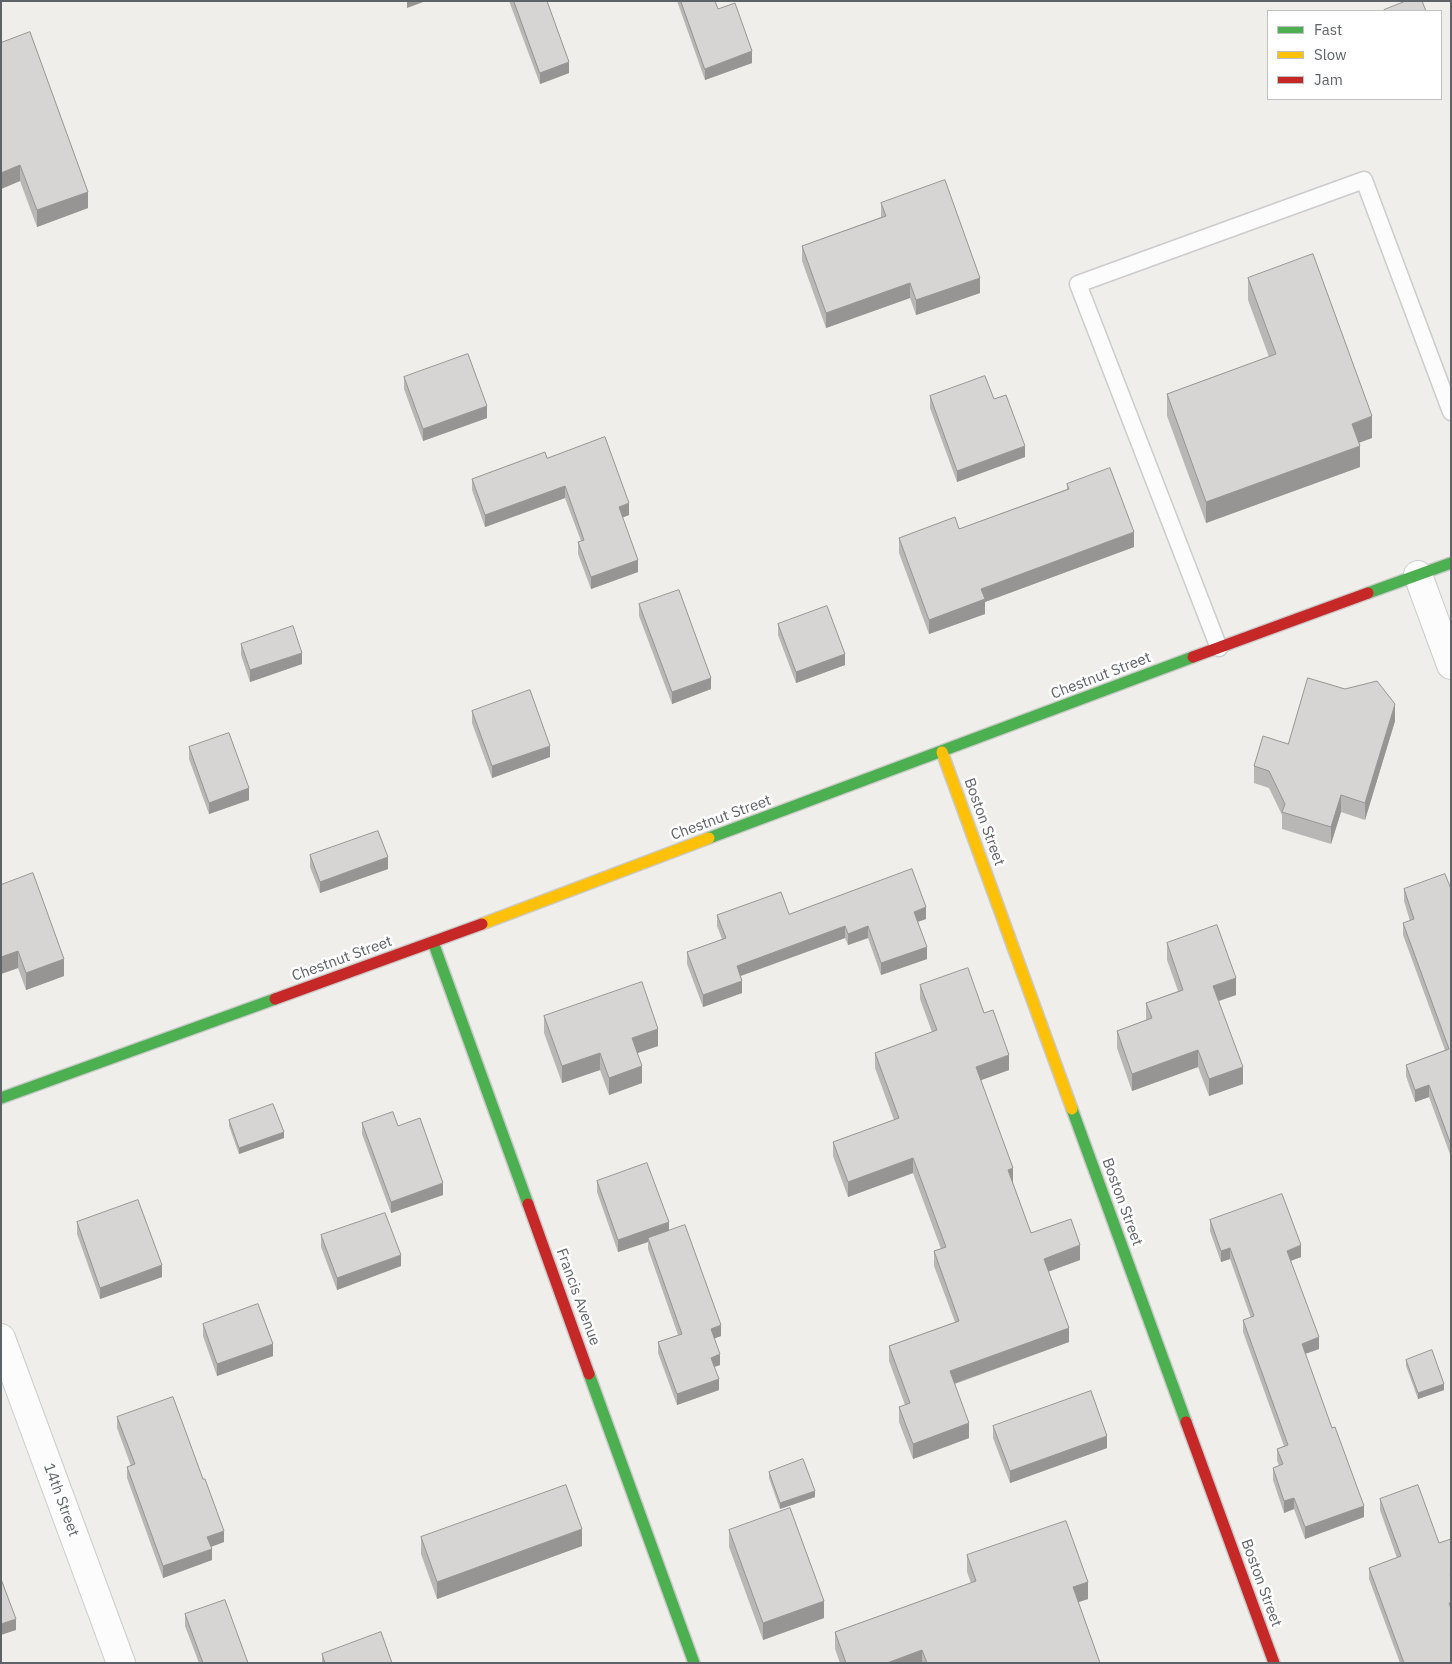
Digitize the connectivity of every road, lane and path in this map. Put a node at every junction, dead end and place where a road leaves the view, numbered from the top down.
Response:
1 (1451, 412) edge
2 (1451, 563) edge
3 (1418, 575) junction
4 (1219, 648) junction
5 (1451, 665) edge
6 (942, 752) junction
7 (433, 942) junction
8 (1, 1098) edge
9 (1, 1338) edge
10 (121, 1663) edge
11 (694, 1663) edge
12 (1274, 1663) edge

1 - 4 lane
2 - 3 street, Chestnut Street
3 - 4 street, Chestnut Street
3 - 5 street
4 - 6 street, Chestnut Street
6 - 7 street, Chestnut Street
6 - 12 street, Boston Street
7 - 8 street, Chestnut Street
7 - 11 street, Francis Avenue
9 - 10 street, 14th Street

